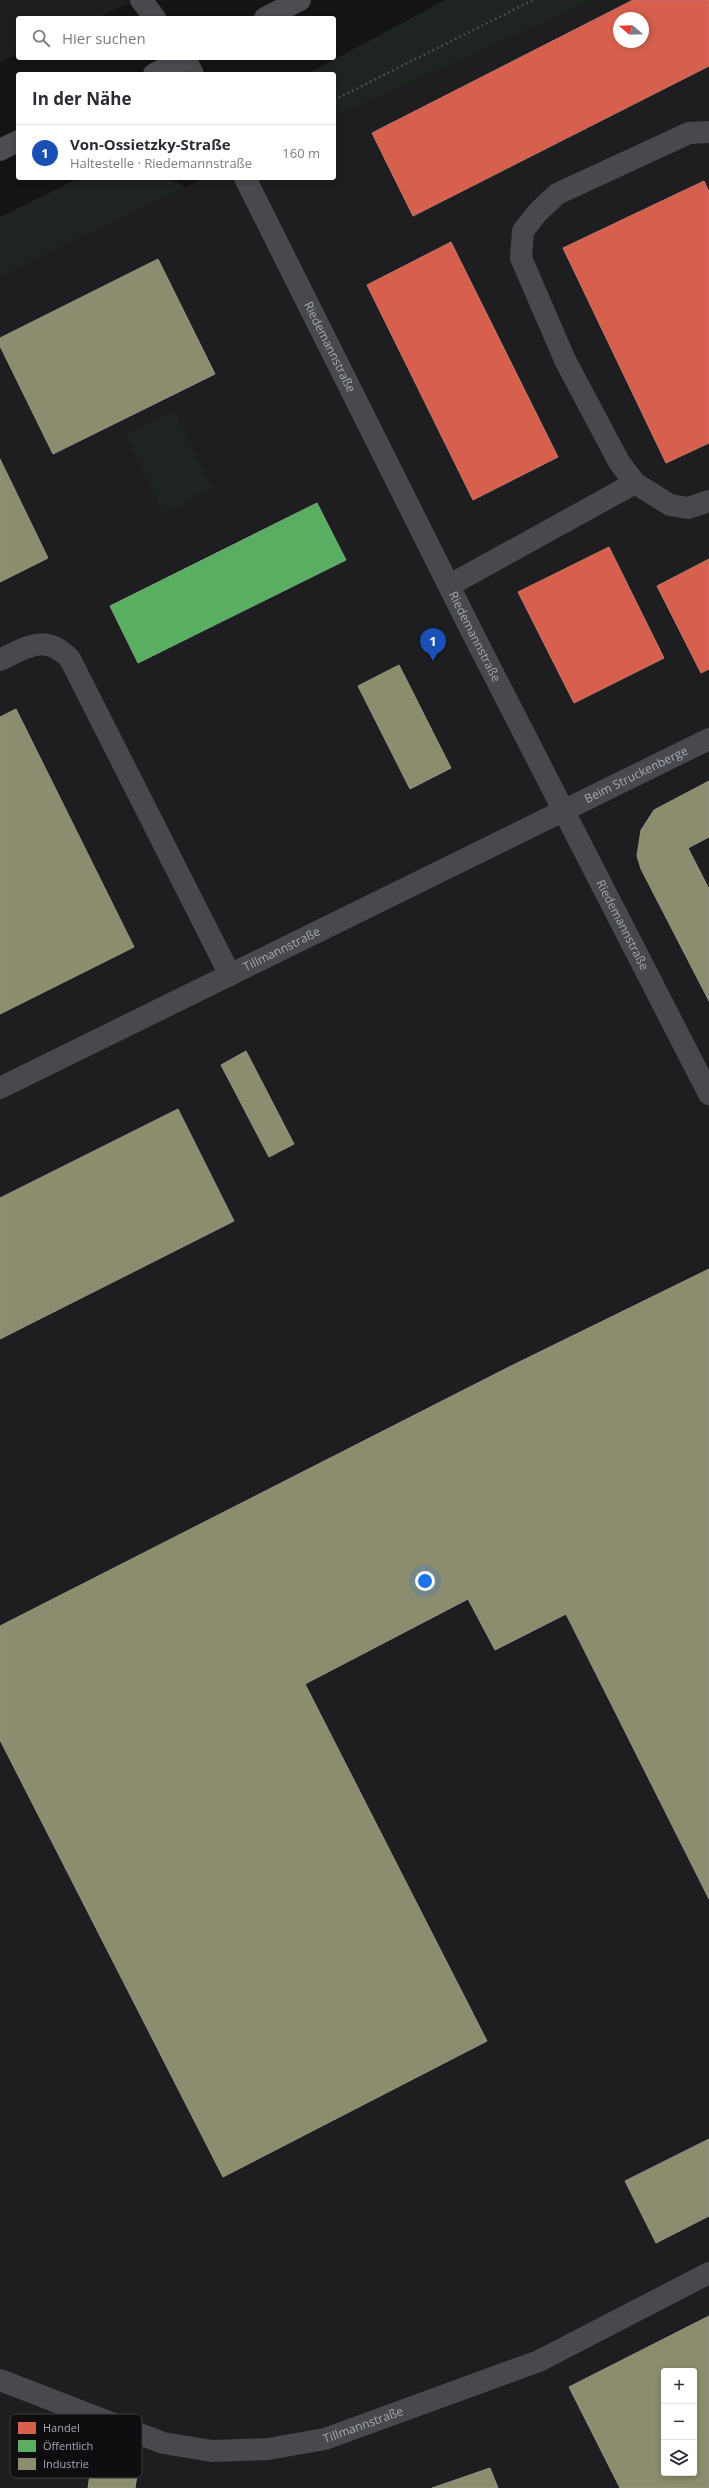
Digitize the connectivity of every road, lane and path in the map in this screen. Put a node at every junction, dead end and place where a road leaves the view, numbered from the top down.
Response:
1 (141, 0) edge
2 (300, 0) edge
3 (533, 0) edge
4 (153, 16) edge
5 (269, 16) edge
6 (182, 60) edge
7 (187, 60) edge
8 (158, 72) edge
9 (193, 72) edge
10 (336, 99) edge
11 (709, 132) edge
12 (16, 142) edge
13 (0, 150) edge
14 (246, 180) edge
15 (635, 483) junction
16 (709, 501) edge
17 (450, 585) junction
18 (0, 660) edge
19 (709, 739) edge
20 (564, 811) junction
21 (230, 975) junction
22 (0, 1088) edge
23 (709, 1094) edge
24 (709, 2273) edge
25 (0, 2380) edge
26 (88, 2414) edge
27 (142, 2435) edge

1 - 4 street
2 - 5 main road
3 - 10 path
6 - 8 main road
7 - 9 street
11 - 15 street
12 - 13 main road
14 - 17 street, Riedemannstraße
15 - 16 street
15 - 17 street
17 - 20 street, Riedemannstraße
18 - 21 street
19 - 20 street, Beim Struckenberge
20 - 21 street, Tillmannstraße
20 - 23 street, Riedemannstraße
21 - 22 street, Tillmannstraße
24 - 27 street, Tillmannstraße
25 - 26 street, Tillmannstraße

